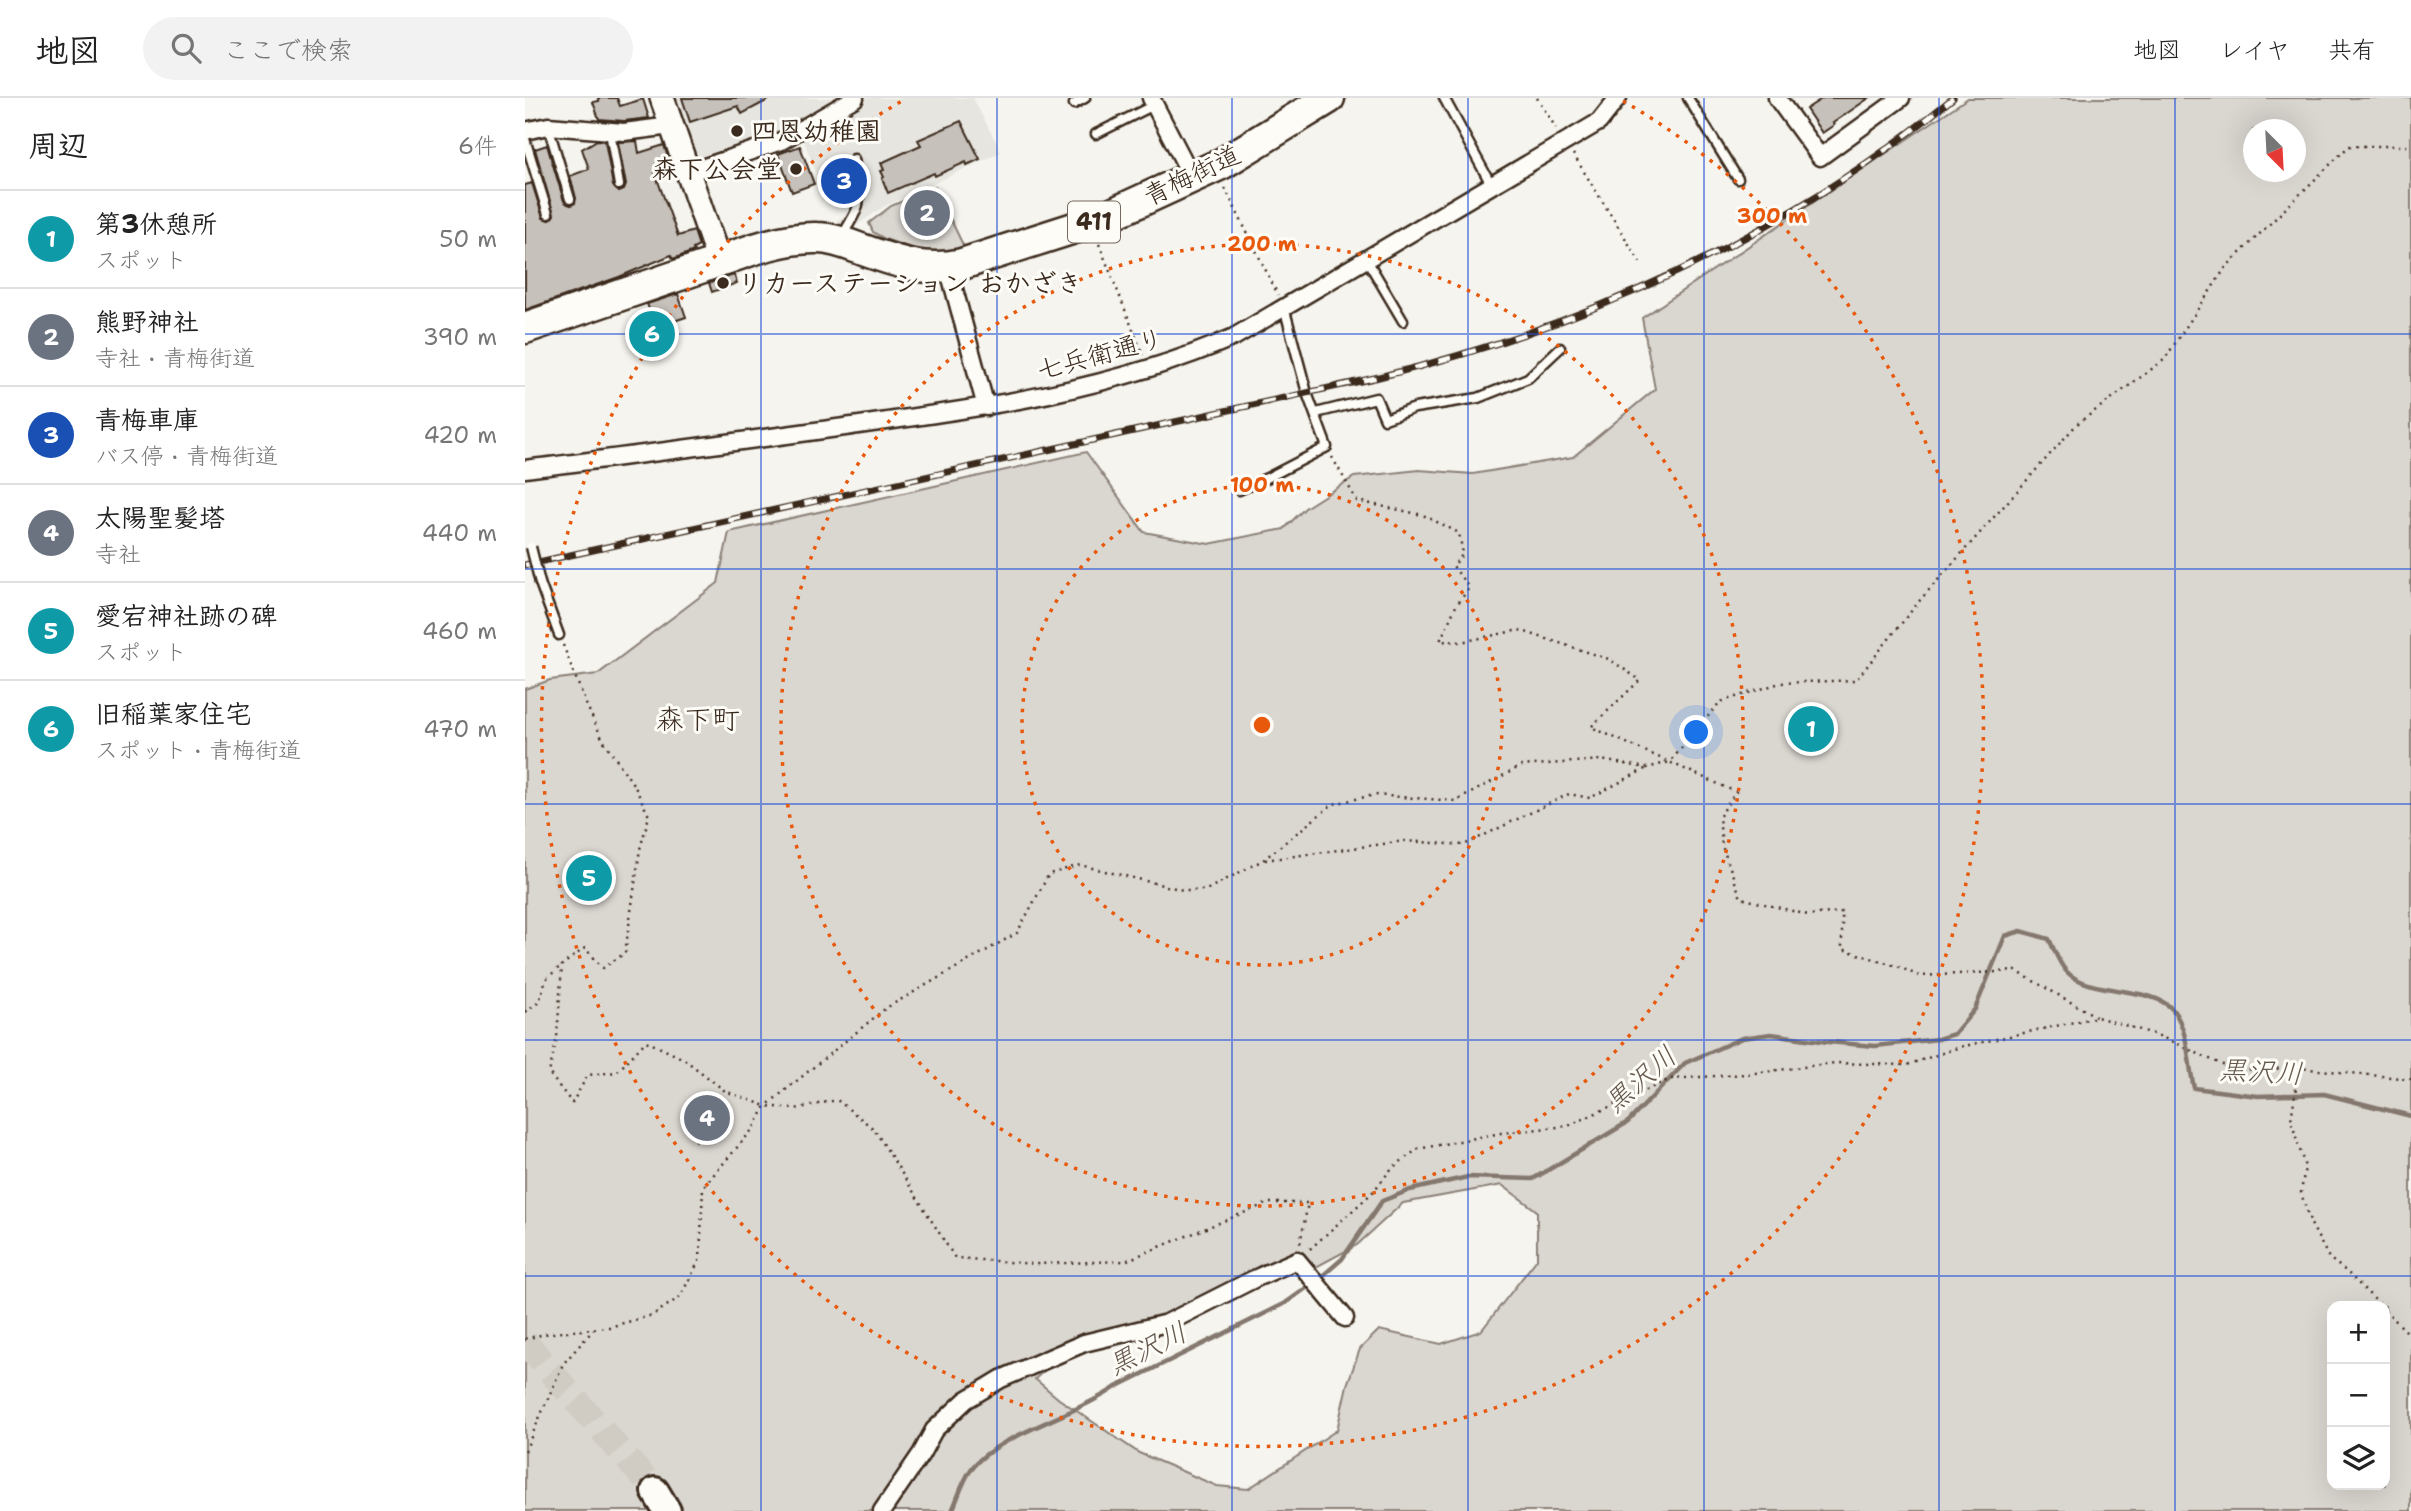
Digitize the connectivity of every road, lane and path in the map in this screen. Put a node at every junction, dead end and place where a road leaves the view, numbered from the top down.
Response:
1 (663, 98) edge
2 (855, 98) edge
3 (1085, 98) edge
4 (1329, 98) edge
5 (1444, 98) edge
6 (1538, 98) edge
7 (1618, 98) edge
8 (1688, 98) edge
9 (1777, 98) edge
10 (1901, 98) edge
11 (1152, 101) edge
12 (1074, 104) dead end
13 (548, 126) junction
14 (671, 126) junction
15 (525, 131) edge
16 (610, 132) junction
17 (1096, 134) dead end
18 (525, 139) edge
19 (1565, 142) junction
20 (2411, 146) edge
21 (853, 159) dead end
22 (1203, 172) junction
23 (687, 173) junction
24 (1738, 179) dead end
25 (619, 186) dead end
26 (1493, 186) junction
27 (570, 199) dead end
28 (548, 214) dead end
29 (1091, 223) junction
30 (840, 242) junction
31 (1367, 260) junction
32 (719, 261) junction
33 (1640, 262) dead end
34 (948, 267) junction
35 (1284, 307) junction
36 (1403, 321) dead end
37 (525, 328) edge
38 (1560, 348) dead end
39 (1147, 368) junction
40 (986, 407) junction
41 (1316, 413) junction
42 (1327, 447) junction
43 (525, 469) edge
44 (1240, 490) dead end
45 (528, 544) edge
46 (559, 635) joint
47 (1670, 762) junction
48 (1647, 768) junction
49 (1263, 860) junction
50 (562, 965) junction
51 (525, 1012) edge
52 (2097, 1017) junction
53 (2299, 1068) junction
54 (2411, 1079) edge
55 (766, 1106) junction
56 (1297, 1260) junction
57 (2376, 1301) edge
58 (2390, 1315) edge
59 (1345, 1318) dead end
60 (594, 1328) junction
61 (2411, 1336) edge
62 (525, 1339) edge
63 (525, 1451) edge
64 (882, 1511) edge

1 - 14 street
2 - 23 street
3 - 12 lane
4 - 22 highway, 青梅街道 / 411
5 - 26 lane
6 - 19 path
7 - 19 street, 七兵衛通り
8 - 24 lane
9 - 10 street
11 - 17 lane
11 - 22 street
13 - 15 street
13 - 16 street
13 - 27 lane
14 - 16 street
14 - 23 street
16 - 25 lane
18 - 28 lane
19 - 26 street, 七兵衛通り
19 - 33 path
20 - 47 path
21 - 30 lane
22 - 29 highway, 青梅街道 / 411
22 - 35 path
23 - 32 street
26 - 31 street, 七兵衛通り
29 - 34 highway, 青梅街道 / 411
29 - 39 path
30 - 32 highway, 青梅街道 / 411
30 - 34 highway, 青梅街道 / 411
31 - 35 street, 七兵衛通り
31 - 36 lane
32 - 37 highway, 青梅街道 / 411
34 - 40 street
35 - 39 street, 七兵衛通り
35 - 41 lane
38 - 41 lane
39 - 40 street, 七兵衛通り
40 - 43 street, 七兵衛通り
41 - 42 lane
42 - 44 lane
42 - 47 path
45 - 46 lane, bridge
46 - 50 path
47 - 48 path
47 - 52 path
48 - 49 path
48 - 49 path
49 - 55 path
50 - 51 path
50 - 55 path
52 - 53 path
52 - 56 path
53 - 54 path
53 - 57 path
55 - 56 path
55 - 60 path
56 - 59 street
56 - 64 street
58 - 61 path
60 - 62 path
60 - 63 path

